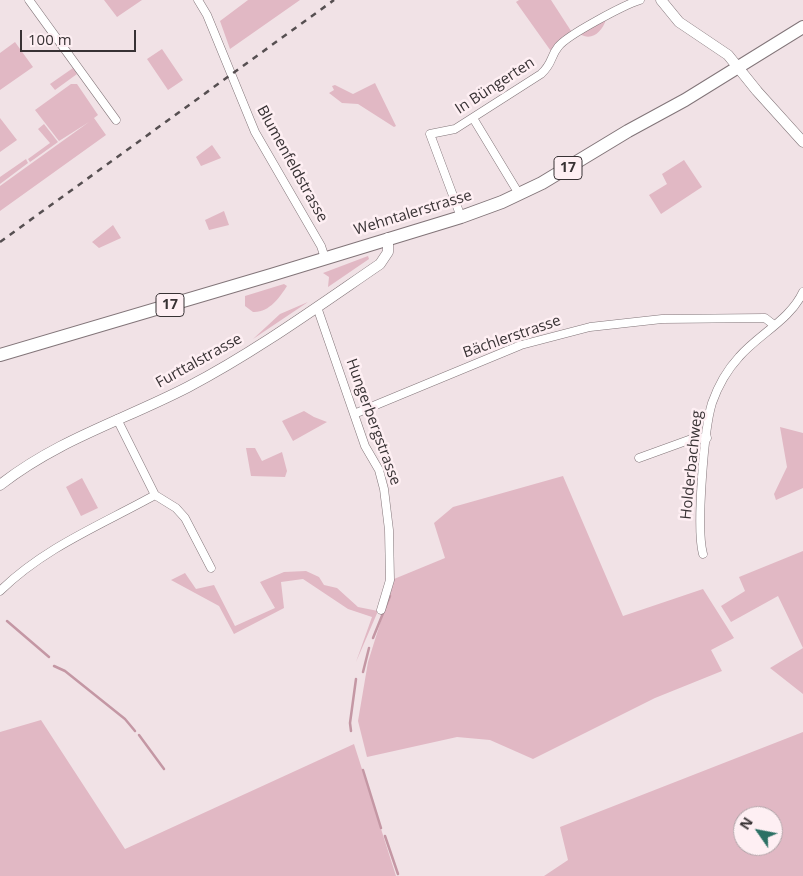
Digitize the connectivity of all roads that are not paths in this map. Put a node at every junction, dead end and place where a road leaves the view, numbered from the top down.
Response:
1 (30, 0) edge
2 (198, 0) edge
3 (640, 0) edge
4 (661, 0) edge
5 (803, 27) edge
6 (740, 68) junction
7 (473, 118) junction
8 (116, 120) dead end
9 (803, 142) edge
10 (519, 194) junction
11 (461, 217) junction
12 (388, 238) junction
13 (325, 258) junction
14 (803, 292) edge
15 (317, 306) junction
16 (774, 325) junction
17 (0, 355) edge
18 (354, 414) junction
19 (117, 419) junction
20 (707, 438) junction
21 (639, 458) dead end
22 (0, 485) edge
23 (155, 496) junction
24 (703, 554) dead end
25 (211, 568) dead end
26 (0, 590) edge
27 (381, 610) dead end

1 - 8 street
2 - 13 street, Blumenfeldstrasse
3 - 7 street, In Büngerten
4 - 6 street
5 - 6 main road, Wehntalerstrasse / 17
6 - 9 street
6 - 10 main road, Wehntalerstrasse / 17
7 - 10 street
7 - 11 street, In Büngerten
10 - 11 main road, Wehntalerstrasse / 17
11 - 12 main road, Wehntalerstrasse / 17
12 - 13 main road, Wehntalerstrasse / 17
12 - 15 street, Furttalstrasse
13 - 17 main road, Wehntalerstrasse / 17
14 - 16 street, Holderbachweg
15 - 18 street, Hungerbergstrasse
15 - 19 street, Furttalstrasse
16 - 18 street, Bächlerstrasse
16 - 20 street, Holderbachweg
18 - 27 street, Hungerbergstrasse
19 - 22 street, Furttalstrasse
19 - 23 street
20 - 21 street
20 - 24 street, Holderbachweg
23 - 25 street
23 - 26 street

